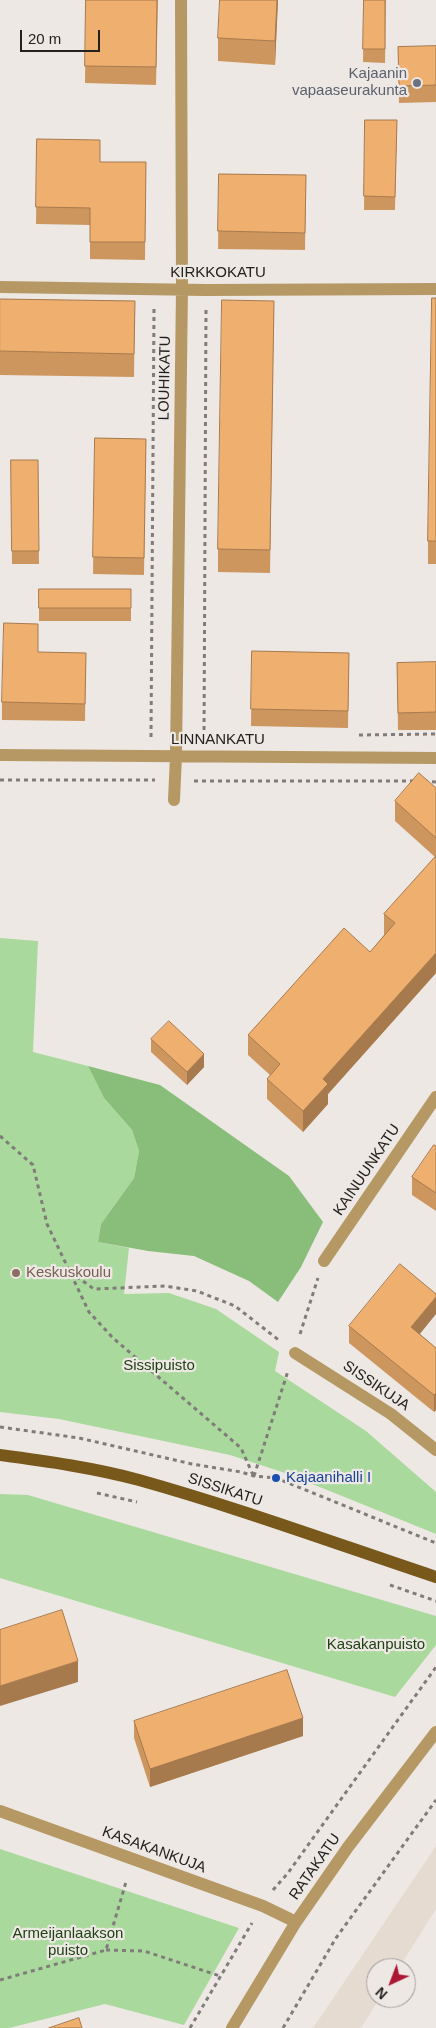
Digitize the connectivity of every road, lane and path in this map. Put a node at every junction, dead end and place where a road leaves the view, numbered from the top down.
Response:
1 (181, 0) edge
2 (0, 287) edge
3 (155, 289) junction
4 (436, 289) edge
5 (182, 290) junction
6 (206, 290) junction
7 (0, 755) edge
8 (152, 756) junction
9 (176, 756) junction
10 (204, 756) junction
11 (436, 758) edge
12 (0, 780) edge
13 (152, 780) junction
14 (202, 780) junction
15 (175, 781) junction
16 (436, 782) edge
17 (174, 800) dead end
18 (436, 1097) edge
19 (0, 1136) edge
20 (324, 1261) joint
21 (69, 1271) junction
22 (295, 1353) junction
23 (0, 1427) edge
24 (436, 1450) edge
25 (0, 1455) edge
26 (254, 1476) junction
27 (93, 1492) dead end
28 (140, 1503) dead end
29 (436, 1543) edge
30 (436, 1576) edge
31 (381, 1582) dead end
32 (436, 1601) edge
33 (436, 1666) edge
34 (436, 1732) edge
35 (436, 1800) edge
36 (0, 1811) edge
37 (126, 1882) dead end
38 (264, 1906) junction
39 (296, 1922) junction
40 (106, 1950) junction
41 (220, 1976) junction
42 (0, 1980) edge
43 (190, 2028) edge
44 (232, 2028) edge
45 (283, 2028) edge

1 - 5 street, LOUHIKATU
2 - 3 street, KIRKKOKATU
3 - 5 street, KIRKKOKATU
3 - 8 path
4 - 6 street, KIRKKOKATU
5 - 6 street, KIRKKOKATU
5 - 9 street, LOUHIKATU
6 - 10 path
7 - 8 street, LINNANKATU
8 - 9 street, LINNANKATU
8 - 13 path
9 - 10 street, LINNANKATU
9 - 15 street, LOUHIKATU
10 - 11 street, LINNANKATU
10 - 14 path
12 - 13 path
13 - 15 path
14 - 15 path
14 - 16 path
15 - 17 street, LOUHIKATU
18 - 20 street, KAINUUNKATU
19 - 21 path
20 - 22 path
21 - 22 path
21 - 26 path
22 - 24 street, SISSIKUJA
22 - 26 path
23 - 26 path
25 - 30 main road, SISSIKATU
26 - 29 path
27 - 28 path
31 - 32 path
33 - 38 path
34 - 39 street, RATAKATU
35 - 45 path
36 - 38 street, KASAKANKUJA
37 - 40 path
38 - 39 street, KASAKANKUJA
38 - 41 path
39 - 44 street, RATAKATU
40 - 41 path
40 - 42 path
41 - 43 path

